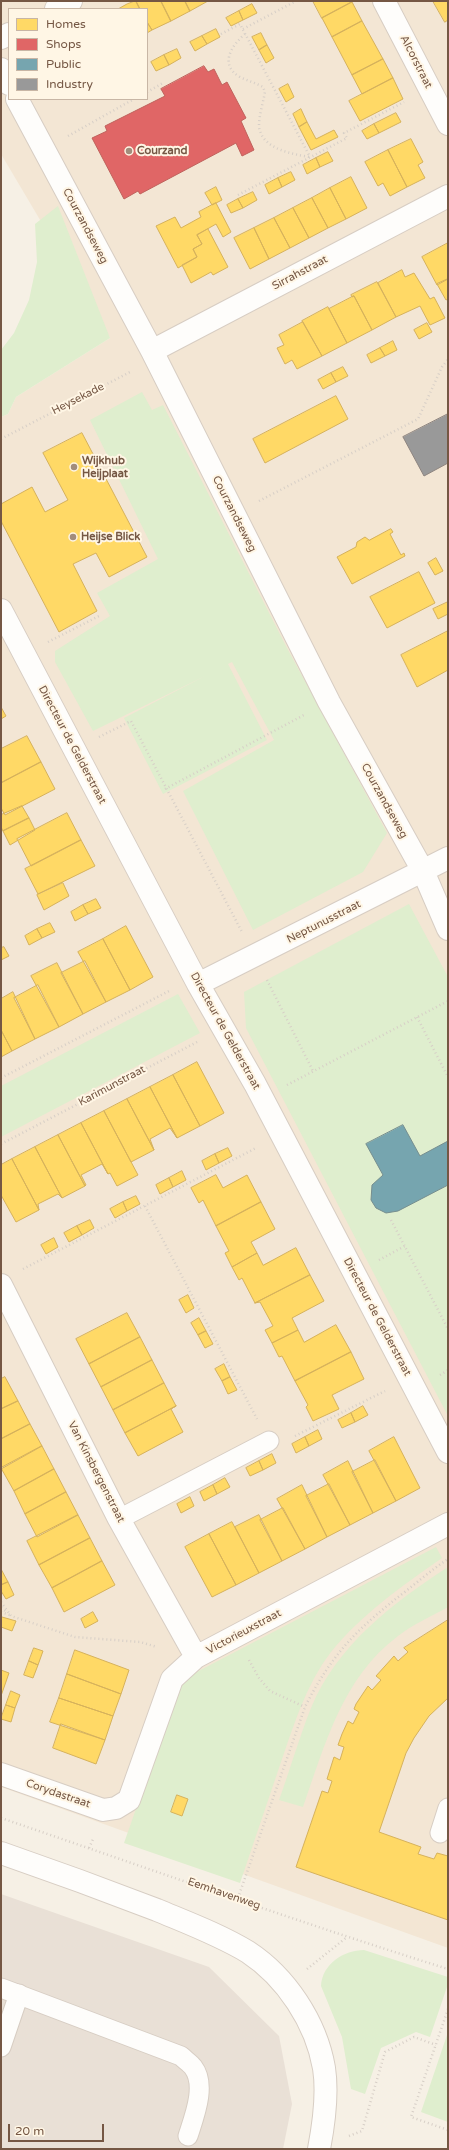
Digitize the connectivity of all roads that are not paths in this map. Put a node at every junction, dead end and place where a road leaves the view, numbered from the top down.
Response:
1 (71, 1) edge
2 (384, 1) edge
3 (58, 8) edge
4 (1, 68) edge
5 (8, 82) edge
6 (18, 100) edge
7 (448, 124) edge
8 (448, 196) edge
9 (153, 355) junction
10 (1, 610) edge
11 (448, 858) edge
12 (423, 871) junction
13 (448, 929) edge
14 (198, 984) junction
15 (1, 1285) edge
16 (269, 1441) road end
17 (448, 1452) edge
18 (119, 1519) junction
19 (448, 1524) edge
20 (196, 1657) junction
21 (1, 1774) edge
22 (116, 1808) joint
23 (448, 1808) edge
24 (440, 1833) dead end
25 (1, 1852) edge
26 (1, 1988) edge
27 (19, 1994) junction
28 (1, 2047) edge
29 (188, 2136) dead end
30 (319, 2149) edge

1 - 3 street
2 - 7 street, Alcorstraat
4 - 5 street
6 - 9 street, Courzandseweg
8 - 9 street, Sirrahstraat
9 - 12 street, Courzandseweg
10 - 14 street, Directeur de Gelderstraat
11 - 12 street, Neptunusstraat
12 - 13 street, Courzandseweg
12 - 14 street, Neptunusstraat
14 - 17 street, Directeur de Gelderstraat
15 - 18 street, Van Kinsbergenstraat
16 - 18 lane
18 - 20 street, Van Kinsbergenstraat
19 - 20 street, Victorieuxstraat
20 - 22 street, Victorieuxstraat
21 - 22 street, Corydastraat
23 - 24 lane
25 - 30 street
26 - 27 lane
27 - 28 lane
27 - 29 lane

